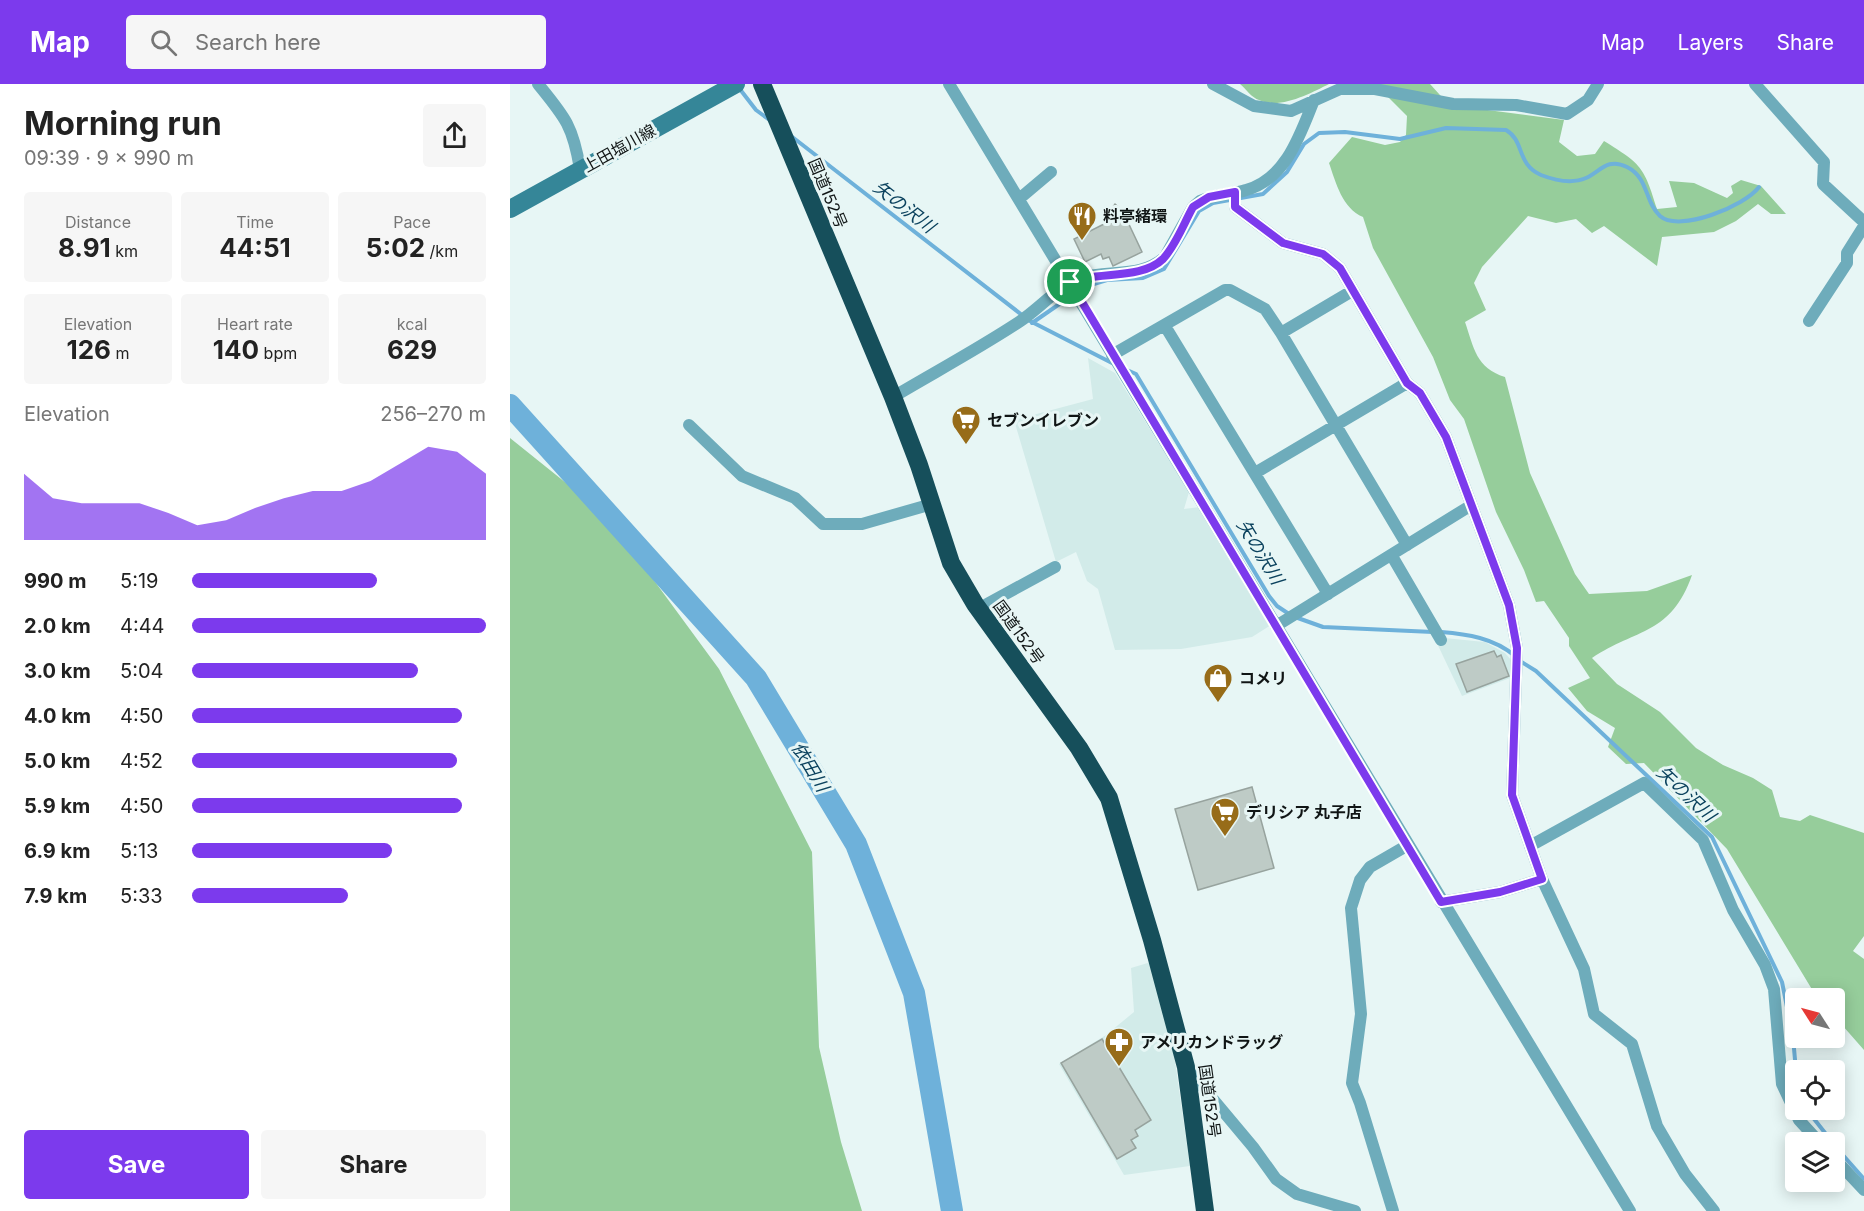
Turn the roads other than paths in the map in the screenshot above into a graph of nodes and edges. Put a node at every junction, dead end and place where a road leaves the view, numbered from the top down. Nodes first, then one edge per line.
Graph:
1 (538, 84) edge
2 (762, 84) edge
3 (949, 84) edge
4 (1212, 84) edge
5 (1598, 84) edge
6 (1755, 84) edge
7 (732, 86) edge
8 (1314, 100) junction
9 (580, 169) junction
10 (1050, 172) dead end
11 (1235, 197) junction
12 (1019, 199) junction
13 (510, 209) edge
14 (1864, 224) edge
15 (1073, 288) junction
16 (1352, 291) junction
17 (1809, 321) dead end
18 (1165, 326) junction
19 (1281, 333) junction
20 (1114, 357) junction
21 (1407, 383) junction
22 (893, 397) junction
23 (689, 425) dead end
24 (1334, 425) junction
25 (1255, 473) junction
26 (932, 504) junction
27 (1470, 506) junction
28 (1407, 545) junction
29 (1392, 556) junction
30 (1055, 567) dead end
31 (1328, 594) junction
32 (978, 609) junction
33 (1276, 626) junction
34 (1439, 635) dead end
35 (1408, 845) junction
36 (1530, 846) junction
37 (1542, 879) junction
38 (1441, 902) junction
39 (1186, 1066) junction
40 (1810, 1132) edge
41 (1845, 1170) edge
42 (1864, 1190) edge
43 (1712, 1210) edge
44 (1205, 1211) edge
45 (1355, 1211) edge
46 (1393, 1211) edge
47 (1630, 1211) edge

1 - 9 street
2 - 22 highway, 国道152号
3 - 12 street
4 - 8 street
5 - 8 street
6 - 14 street
7 - 9 main road, 上田塩川線
8 - 11 street
9 - 13 main road, 上田塩川線
10 - 12 street
11 - 15 street
11 - 16 street
12 - 15 street
14 - 17 street
15 - 20 street
15 - 22 street
16 - 19 street
16 - 21 street
18 - 19 street
18 - 20 street
18 - 25 street
19 - 24 street
20 - 33 street
21 - 24 street
21 - 27 street
22 - 26 highway, 国道152号
23 - 26 street
24 - 25 street
24 - 28 street
25 - 31 street
26 - 32 highway, 国道152号
27 - 28 street
27 - 36 street
28 - 29 street
29 - 31 street
29 - 34 street
30 - 32 street
31 - 33 street
32 - 39 highway, 国道152号
33 - 35 street
35 - 38 street
35 - 46 street
36 - 37 street
36 - 40 street
37 - 38 street
37 - 43 street
38 - 47 street
39 - 44 highway, 国道152号
39 - 45 street
41 - 42 street

